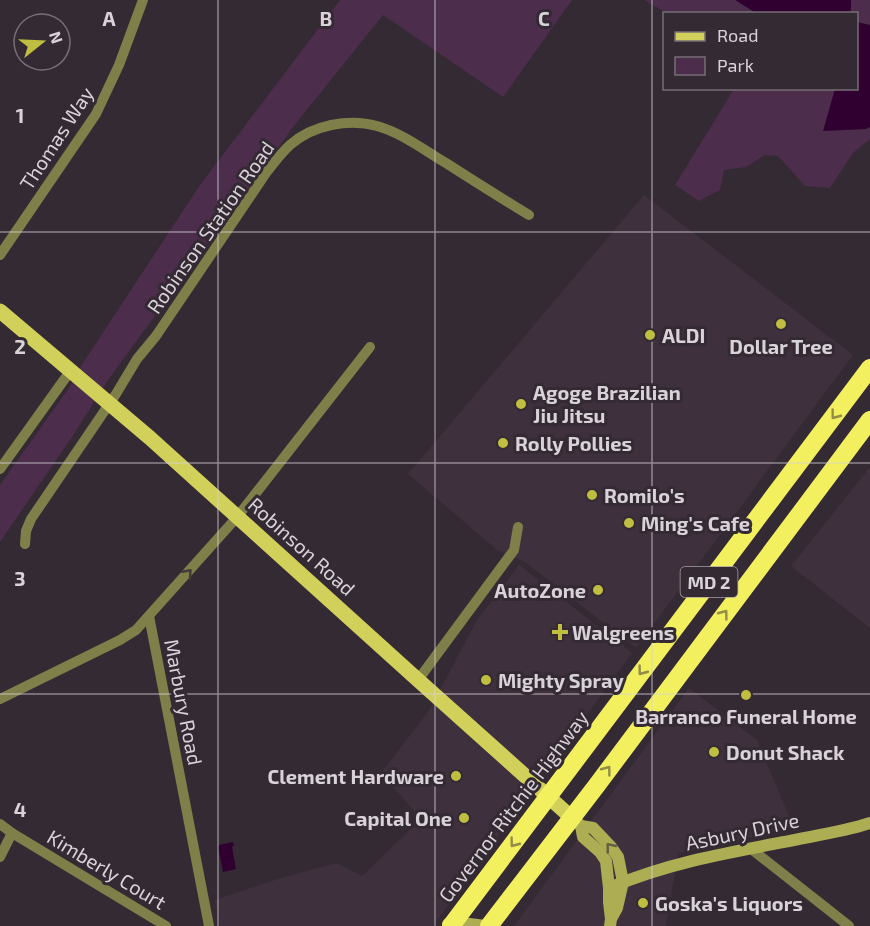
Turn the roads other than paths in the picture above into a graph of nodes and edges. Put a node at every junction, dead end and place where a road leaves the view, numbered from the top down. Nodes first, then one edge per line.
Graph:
1 (143, 0) edge
2 (529, 215) dead end
3 (0, 255) edge
4 (0, 311) edge
5 (370, 346) dead end
6 (870, 368) edge
7 (71, 370) junction
8 (110, 403) junction
9 (870, 420) edge
10 (0, 469) edge
11 (238, 516) junction
12 (518, 527) dead end
13 (25, 544) dead end
14 (149, 616) junction
15 (418, 680) junction
16 (0, 699) edge
17 (549, 796) junction
18 (576, 821) junction
19 (870, 823) edge
20 (0, 824) edge
21 (12, 833) junction
22 (750, 849) junction
23 (0, 857) edge
24 (623, 882) junction
25 (609, 888) junction
26 (611, 922) edge
27 (449, 925) edge
28 (166, 926) edge
29 (209, 926) edge
30 (487, 926) edge
31 (849, 926) edge

1 - 3 street, Thomas Way
2 - 8 street, Robinson Station Road
4 - 7 main road, Robinson Road
5 - 11 street, Marbury Road
6 -> 17 highway, Governor Ritchie Highway / MD 2
7 - 8 main road, Robinson Road
7 - 10 street
8 - 11 main road, Robinson Road
8 - 13 street, Robinson Station Road
18 -> 9 highway, MD 2
14 -> 11 street, Marbury Road
11 - 15 main road, Robinson Road
12 - 15 street
14 - 16 street
14 - 29 street, Marbury Road
15 - 17 main road, Robinson Road
17 - 18 main road, Robinson Road
17 -> 27 highway, Governor Ritchie Highway / MD 2
24 -> 18 street
18 - 25 street
18 - 30 highway, MD 2
19 - 22 street, Asbury Drive
20 - 21 street, Kimberly Court
21 - 23 street
21 - 28 street, Kimberly Court
22 - 24 street, Asbury Drive
22 - 31 street
24 - 25 street, Asbury Drive
24 - 26 street
25 - 26 street
27 - 30 street

